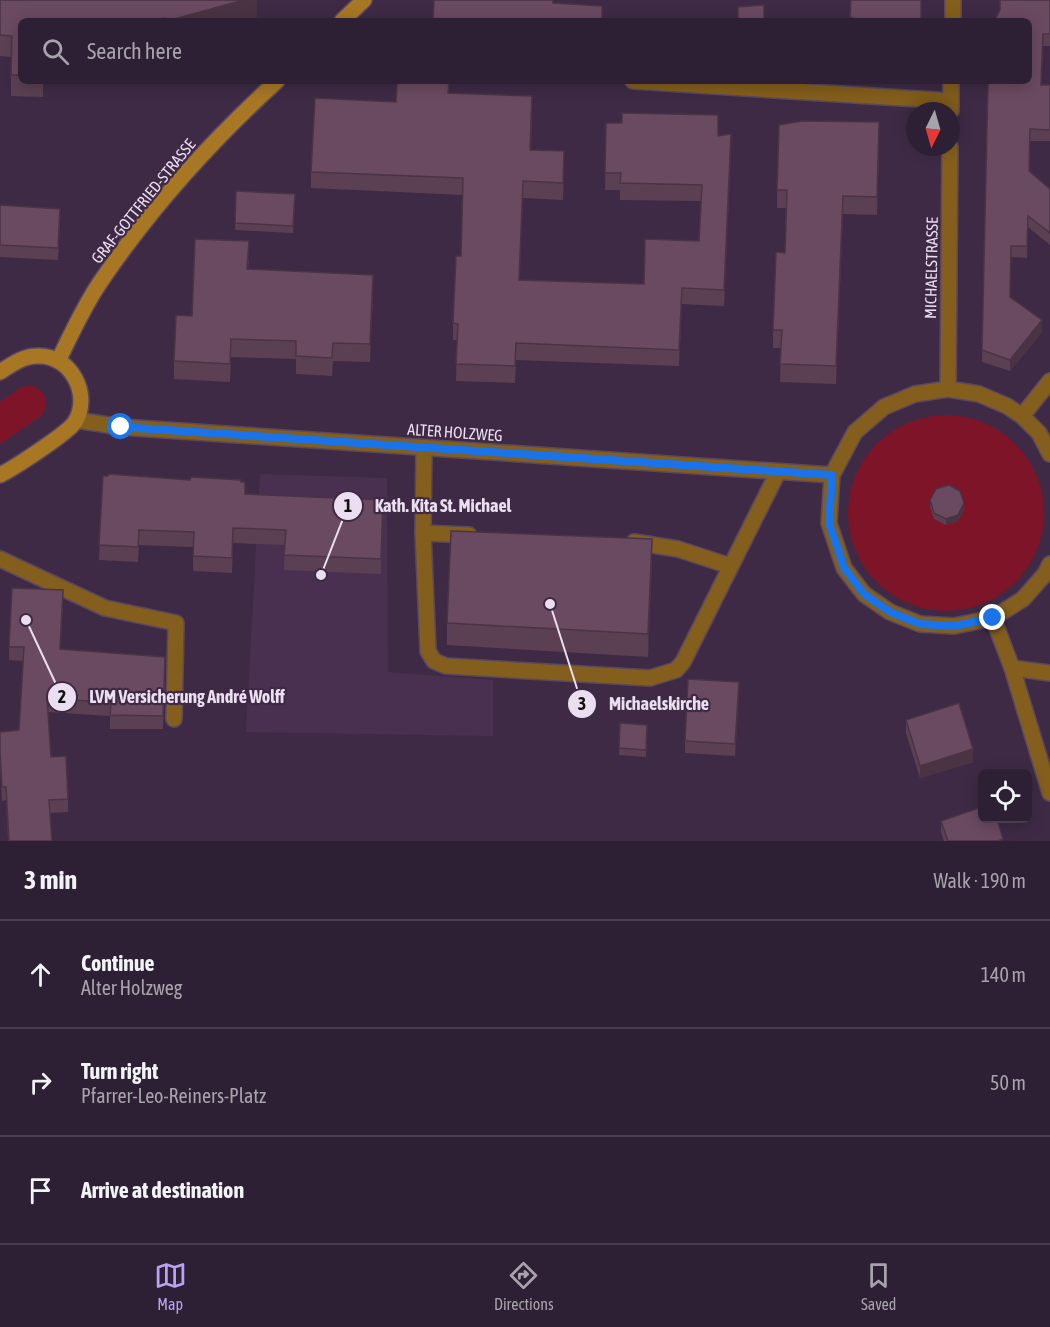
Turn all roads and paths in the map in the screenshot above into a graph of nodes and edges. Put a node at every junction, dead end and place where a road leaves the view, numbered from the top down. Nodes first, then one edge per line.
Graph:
1 (364, 0) edge
2 (953, 0) edge
3 (345, 18) edge
4 (952, 18) edge
5 (273, 84) edge
6 (671, 84) edge
7 (951, 84) edge
8 (906, 102) edge
9 (951, 102) edge
10 (950, 156) edge
11 (58, 361) junction
12 (0, 372) edge
13 (1050, 381) edge
14 (948, 389) junction
15 (1022, 416) junction
16 (76, 420) junction
17 (424, 448) junction
18 (1050, 454) edge
19 (778, 472) junction
20 (0, 475) edge
21 (832, 475) junction
22 (423, 533) junction
23 (482, 535) edge
24 (624, 540) edge
25 (0, 559) edge
26 (1050, 564) edge
27 (730, 566) junction
28 (993, 618) junction
29 (1012, 668) junction
30 (1050, 674) edge
31 (174, 719) dead end
32 (1050, 793) edge

1 - 3 street
2 - 4 street
5 - 11 street, GRAF-GOTTFRIED-STRASSE
6 - 8 street
7 - 9 street
10 - 14 street, MICHAELSTRASSE
11 - 12 street
11 - 16 street
13 - 15 street
14 - 15 street
14 - 21 street
15 - 18 street
16 - 17 street, ALTER HOLZWEG
16 - 20 street
17 - 19 street, ALTER HOLZWEG
17 - 22 street
19 - 21 street, ALTER HOLZWEG
19 - 27 street
21 - 28 street
22 - 23 street
22 - 27 street
24 - 27 street
25 - 31 street
26 - 28 street
28 - 29 street
29 - 30 street
29 - 32 street

